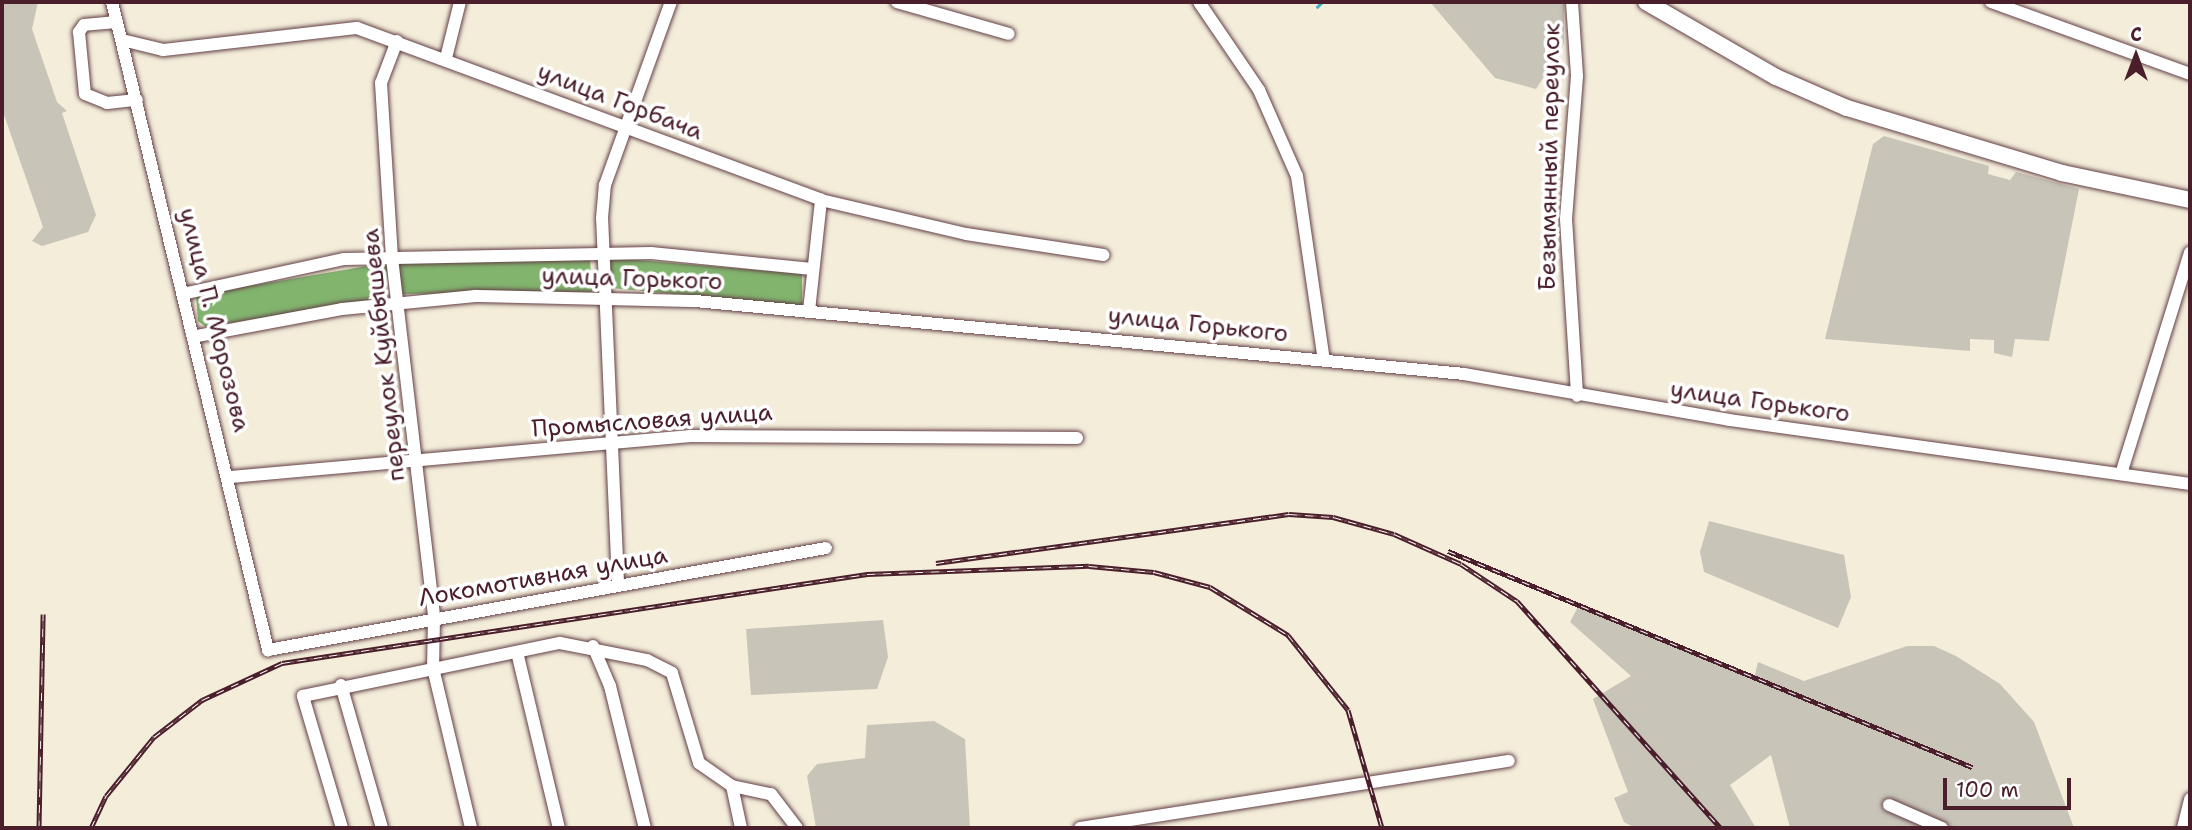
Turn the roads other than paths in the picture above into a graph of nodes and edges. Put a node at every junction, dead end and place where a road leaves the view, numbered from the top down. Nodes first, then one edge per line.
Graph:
1 (112, 2) edge
2 (460, 2) edge
3 (671, 2) edge
4 (897, 2) edge
5 (1199, 2) edge
6 (1572, 2) edge
7 (1646, 2) edge
8 (1991, 2) edge
9 (117, 22) junction
10 (1009, 34) dead end
11 (122, 40) junction
12 (397, 41) junction
13 (446, 58) junction
14 (2190, 74) edge
15 (137, 100) junction
16 (626, 128) junction
17 (2190, 200) edge
18 (821, 201) junction
19 (2190, 253) edge
20 (601, 254) junction
21 (1102, 255) dead end
22 (392, 258) junction
23 (812, 269) junction
24 (187, 293) junction
25 (604, 298) junction
26 (398, 303) junction
27 (809, 312) junction
28 (197, 336) junction
29 (1324, 360) junction
30 (1577, 396) junction
31 (1077, 438) dead end
32 (614, 444) junction
33 (415, 461) junction
34 (2120, 474) junction
35 (231, 477) junction
36 (2190, 484) edge
37 (826, 548) dead end
38 (618, 583) junction
39 (435, 618) junction
40 (593, 646) junction
41 (268, 650) joint
42 (517, 652) junction
43 (433, 668) junction
44 (341, 685) junction
45 (1509, 761) dead end
46 (732, 786) junction
47 (2190, 799) edge
48 (1889, 805) dead end
49 (342, 828) edge
50 (382, 828) edge
51 (471, 828) edge
52 (559, 828) edge
53 (645, 828) edge
54 (741, 828) edge
55 (797, 828) edge
56 (1080, 828) edge
57 (1942, 828) edge
58 (2183, 828) edge

1 - 9 street, улица П. Морозова
2 - 13 street
3 - 16 street
4 - 10 street
5 - 29 street
6 - 30 street, Безымянный переулок
7 - 17 main road
8 - 14 street
9 - 11 street, улица П. Морозова
9 - 15 street
11 - 12 street, улица Горбача
11 - 15 street, улица П. Морозова
12 - 13 street, улица Горбача
12 - 22 street, переулок Куйбышева
13 - 16 street, улица Горбача
15 - 24 street, улица П. Морозова
16 - 18 street, улица Горбача
16 - 20 street
18 - 21 street, улица Горбача
18 - 23 street
19 - 34 street
20 - 22 street
20 - 23 street
20 - 25 street
22 - 24 street
22 - 26 street, переулок Куйбышева
23 - 27 street
24 - 28 street, улица П. Морозова
25 - 26 street, улица Горького
25 - 27 street, улица Горького
25 - 32 street
26 - 28 street, улица Горького
26 - 33 street, переулок Куйбышева
27 - 29 street, улица Горького
28 - 35 street, улица П. Морозова
29 - 30 street, улица Горького
30 - 34 street, улица Горького
31 - 32 street, Промысловая улица
32 - 33 street, Промысловая улица
32 - 38 street
33 - 35 street, Промысловая улица
33 - 39 street, переулок Куйбышева
34 - 36 street, улица Горького
35 - 41 street, улица П. Морозова
37 - 38 street, Локомотивная улица
38 - 39 street, Локомотивная улица
39 - 41 street, Локомотивная улица
39 - 43 street, переулок Куйбышева
40 - 42 street
40 - 46 street
40 - 53 street
42 - 43 street
42 - 52 street
43 - 44 street
43 - 51 street, переулок Куйбышева
44 - 49 street
44 - 50 street
45 - 56 street
46 - 54 street
46 - 55 street
47 - 58 street
48 - 57 street

